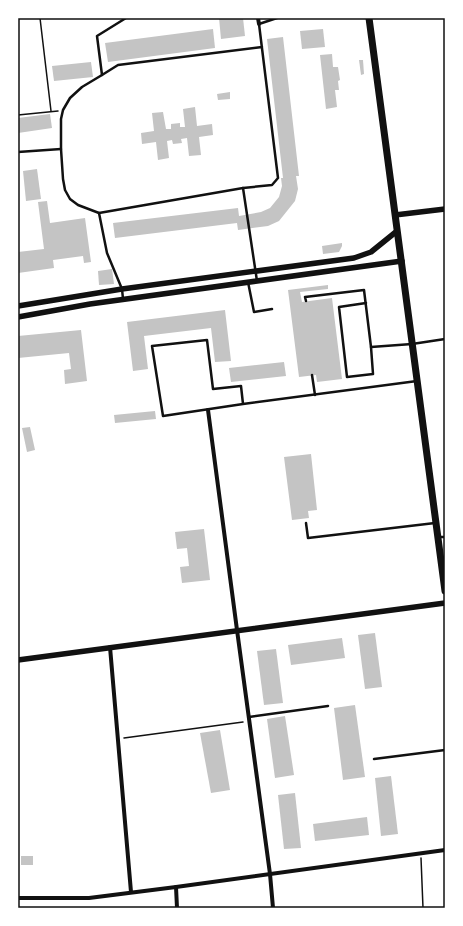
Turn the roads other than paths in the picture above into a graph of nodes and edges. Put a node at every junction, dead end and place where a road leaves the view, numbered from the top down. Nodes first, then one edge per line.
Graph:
1 (126, 18) edge
2 (258, 18) edge
3 (277, 18) edge
4 (369, 18) edge
5 (260, 24) junction
6 (262, 47) junction
7 (102, 75) junction
8 (61, 149) junction
9 (18, 152) edge
10 (243, 188) junction
11 (445, 209) edge
12 (99, 213) junction
13 (395, 215) junction
14 (397, 231) junction
15 (402, 261) junction
16 (256, 271) junction
17 (257, 281) junction
18 (248, 282) junction
19 (122, 288) junction
20 (124, 299) junction
21 (306, 301) dead end
22 (366, 303) junction
23 (18, 306) edge
24 (272, 309) dead end
25 (18, 317) edge
26 (445, 339) edge
27 (412, 344) junction
28 (371, 347) junction
29 (312, 375) dead end
30 (417, 381) junction
31 (315, 395) junction
32 (243, 404) junction
33 (208, 410) junction
34 (306, 523) dead end
35 (436, 523) junction
36 (442, 537) edge
37 (445, 591) edge
38 (445, 603) edge
39 (237, 630) junction
40 (110, 647) junction
41 (18, 660) edge
42 (328, 706) dead end
43 (249, 719) junction
44 (445, 750) edge
45 (374, 759) dead end
46 (445, 850) edge
47 (270, 874) junction
48 (176, 887) junction
49 (130, 892) junction
50 (18, 898) edge
51 (177, 908) edge
52 (273, 908) edge

1 - 7 lane
2 - 5 street
3 - 5 lane
4 - 13 main road
5 - 6 lane
6 - 7 lane
6 - 10 lane
7 - 8 lane
8 - 9 lane
8 - 12 lane
10 - 12 lane
10 - 16 lane
11 - 13 street
12 - 19 lane
13 - 14 main road
14 - 15 main road
14 - 16 street
15 - 17 street
15 - 27 main road
16 - 17 lane
16 - 19 street
17 - 18 street
18 - 20 street
18 - 24 lane
19 - 20 lane
19 - 23 street
20 - 25 street
21 - 22 lane
22 - 28 lane
22 - 28 lane
26 - 27 lane
27 - 28 lane
27 - 30 main road
29 - 31 lane
30 - 31 lane
30 - 35 main road
31 - 32 lane
32 - 33 lane
32 - 33 lane
33 - 39 street
34 - 35 lane
35 - 36 main road
36 - 37 main road
38 - 39 street
39 - 40 street
39 - 43 street
40 - 41 street
40 - 49 street
42 - 43 lane
43 - 47 street
44 - 45 lane
46 - 47 street
47 - 48 street
47 - 52 street
48 - 49 street
48 - 51 street
49 - 50 street

